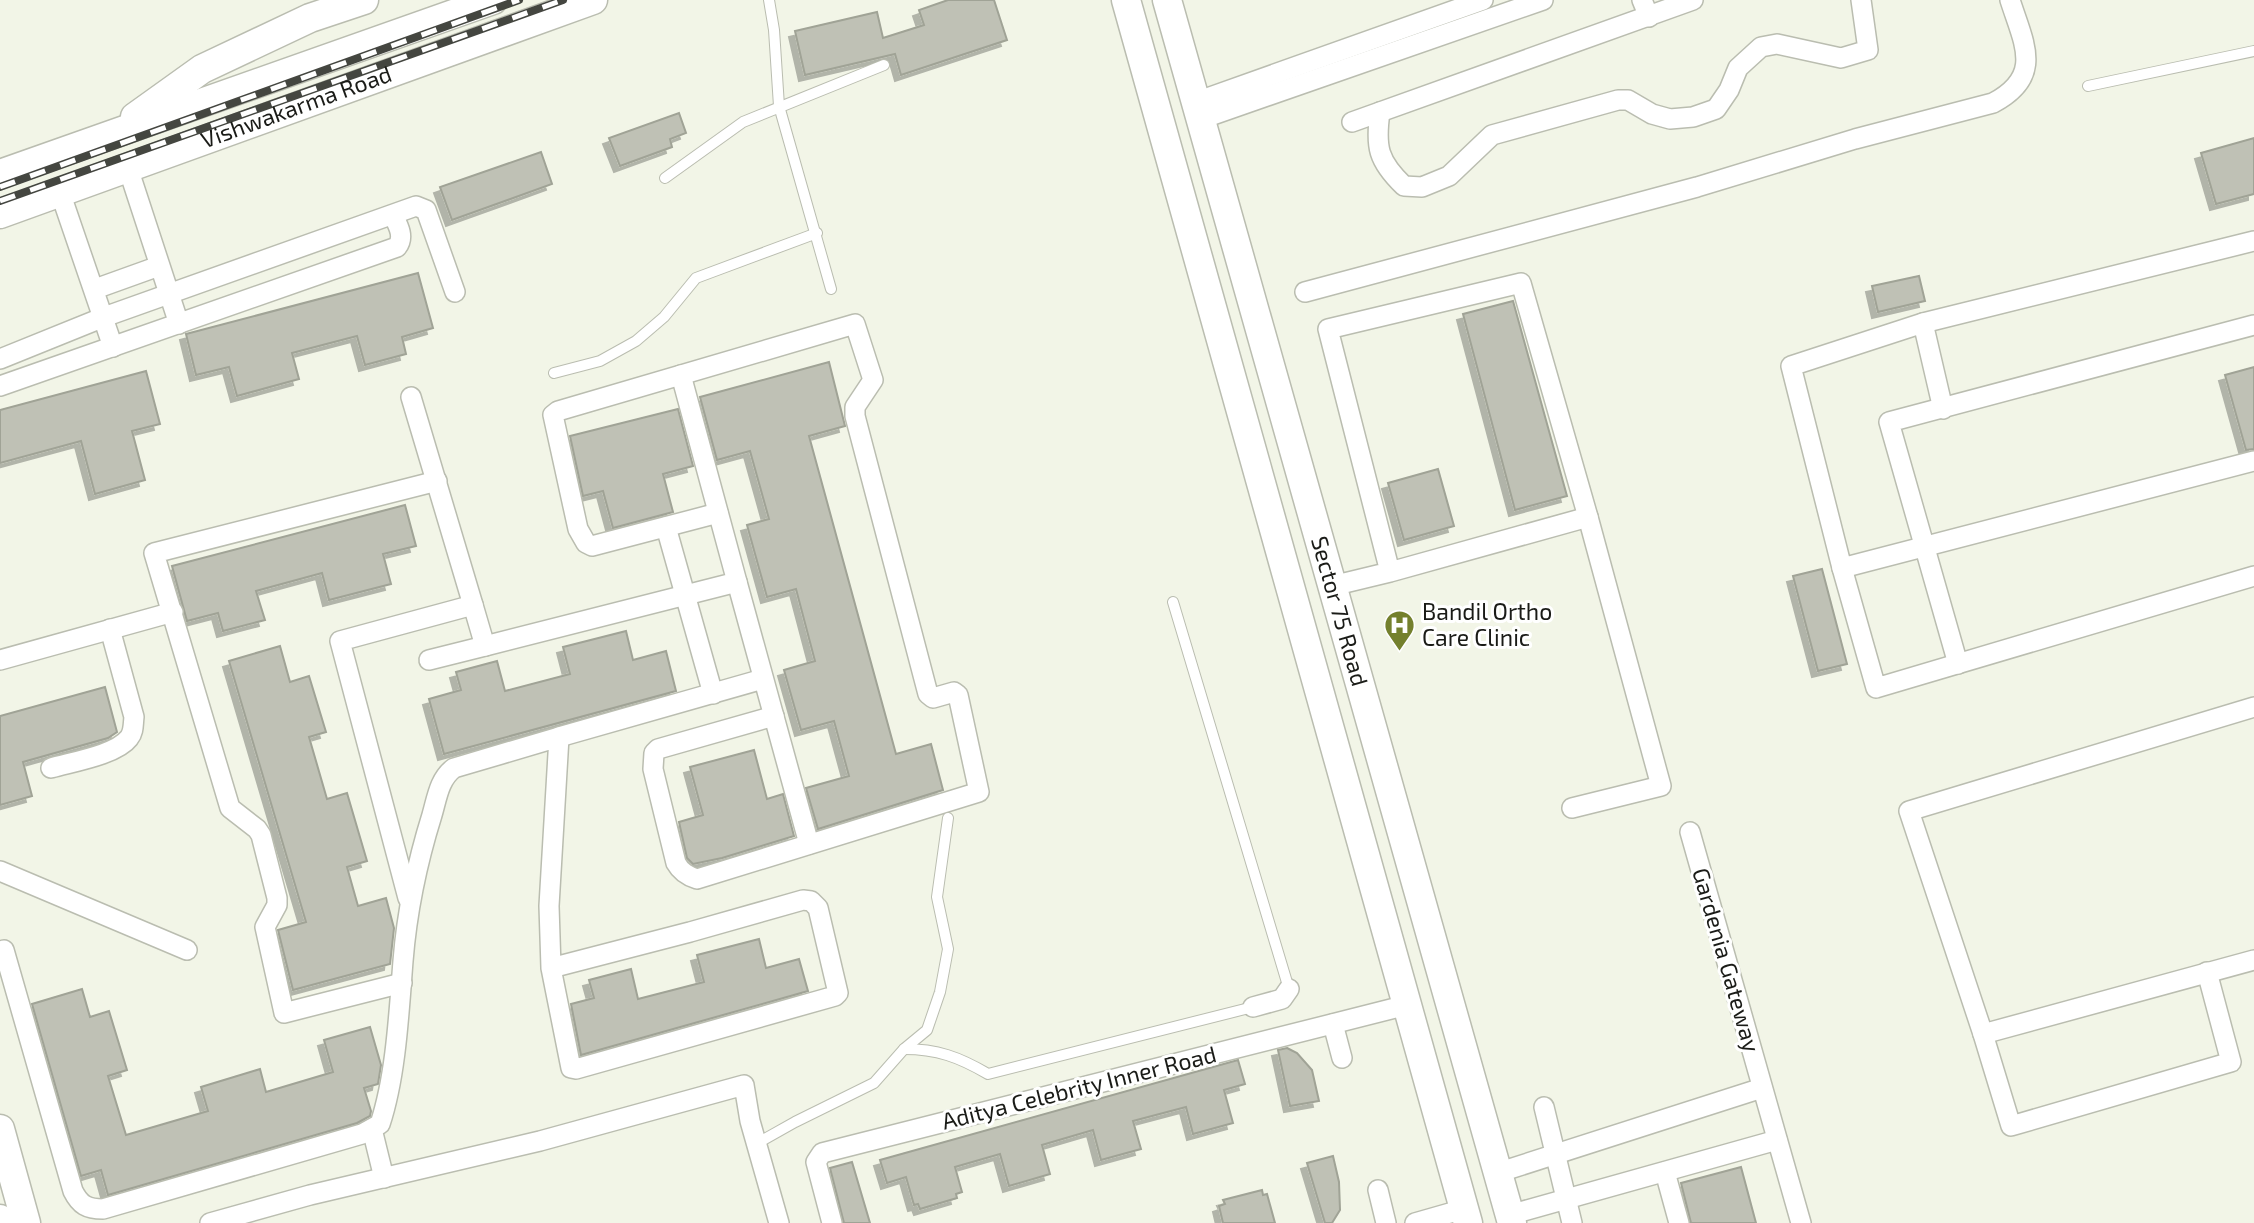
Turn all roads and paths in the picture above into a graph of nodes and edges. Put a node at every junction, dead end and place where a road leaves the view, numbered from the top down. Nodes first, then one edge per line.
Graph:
1 (364, 0) edge
2 (493, 0) edge
3 (593, 0) edge
4 (769, 0) edge
5 (1126, 0) edge
6 (1167, 0) edge
7 (1483, 0) edge
8 (1544, 0) edge
9 (1693, 0) edge
10 (1861, 0) edge
11 (2010, 0) edge
12 (1646, 9) edge
13 (380, 41) junction
14 (352, 51) junction
15 (2254, 51) edge
16 (884, 65) dead end
17 (390, 73) junction
18 (360, 84) junction
19 (2088, 86) dead end
20 (779, 106) junction
21 (1198, 111) junction
22 (1380, 112) junction
23 (1352, 122) dead end
24 (107, 137) junction
25 (128, 168) junction
26 (0, 174) edge
27 (665, 178) dead end
28 (60, 192) junction
29 (0, 214) edge
30 (393, 215) junction
31 (817, 233) junction
32 (2254, 241) edge
33 (159, 266) junction
34 (95, 289) junction
35 (831, 289) dead end
36 (455, 292) dead end
37 (1306, 292) dead end
38 (169, 294) junction
39 (104, 317) junction
40 (1923, 323) junction
41 (179, 324) junction
42 (2254, 325) edge
43 (113, 347) junction
44 (0, 359) edge
45 (554, 373) dead end
46 (681, 375) junction
47 (0, 386) edge
48 (411, 397) dead end
49 (1943, 409) junction
50 (2252, 466) edge
51 (437, 481) junction
52 (718, 513) junction
53 (1588, 517) junction
54 (666, 527) junction
55 (1924, 547) junction
56 (1842, 568) junction
57 (1390, 572) junction
58 (2254, 576) edge
59 (737, 582) junction
60 (1332, 586) junction
61 (685, 595) junction
62 (1174, 602) dead end
63 (473, 605) junction
64 (173, 612) junction
65 (110, 629) junction
66 (485, 646) junction
67 (0, 660) edge
68 (429, 660) dead end
69 (1958, 664) junction
70 (764, 679) junction
71 (713, 694) junction
72 (2254, 707) edge
73 (774, 716) junction
74 (559, 737) junction
75 (51, 768) dead end
76 (1572, 808) dead end
77 (948, 818) dead end
78 (1690, 832) dead end
79 (809, 844) junction
80 (0, 871) edge
81 (410, 902) junction
82 (4, 950) dead end
83 (187, 950) dead end
84 (2254, 960) edge
85 (551, 968) junction
86 (2207, 971) junction
87 (402, 983) junction
88 (1289, 989) joint
89 (1407, 1005) junction
90 (1253, 1007) joint
91 (1333, 1024) junction
92 (1983, 1034) junction
93 (904, 1049) junction
94 (1342, 1058) dead end
95 (1762, 1088) junction
96 (1544, 1107) dead end
97 (0, 1129) edge
98 (372, 1129) junction
99 (1777, 1140) junction
100 (756, 1144) junction
101 (1556, 1154) junction
102 (1665, 1172) junction
103 (1497, 1173) junction
104 (384, 1178) junction
105 (1378, 1190) dead end
106 (1565, 1199) junction
107 (1466, 1216) edge
108 (1511, 1219) edge
109 (26, 1223) edge
110 (210, 1223) edge
111 (779, 1223) edge
112 (832, 1223) edge
113 (1386, 1223) edge
114 (1415, 1223) edge
115 (1572, 1223) edge
116 (1679, 1223) edge
117 (1801, 1223) edge

1 - 24 street
2 - 13 street, Vishwakarma Road
3 - 17 street, Vishwakarma Road
4 - 20 lane
5 - 89 street, Sector 75 Road
6 - 21 street, Sector 75 Road
7 - 21 street
8 - 21 street
9 - 12 street
10 - 22 street
11 - 37 street
12 - 22 street
13 - 14 street, Vishwakarma Road
13 - 17 street
14 - 18 street
14 - 24 street, Vishwakarma Road
15 - 19 lane
16 - 20 lane
17 - 18 street, Vishwakarma Road
18 - 25 street, Vishwakarma Road
20 - 27 lane
20 - 31 lane
21 - 60 street, Sector 75 Road
22 - 23 street
24 - 26 street, Vishwakarma Road
25 - 28 street, Vishwakarma Road
25 - 33 street
28 - 29 street, Vishwakarma Road
28 - 34 street
30 - 36 street
30 - 38 street
30 - 41 street
31 - 35 lane
31 - 45 lane
32 - 40 street
33 - 34 street
33 - 38 street
34 - 39 street
38 - 39 street
38 - 41 street
39 - 43 street
39 - 44 street
40 - 49 street
40 - 56 street
41 - 43 street
42 - 49 street
43 - 47 street
46 - 52 street
46 - 54 street
46 - 79 street
48 - 51 street
49 - 55 street
50 - 55 street
51 - 63 street
51 - 64 street
52 - 54 street
52 - 59 street
53 - 57 street
53 - 57 street
53 - 76 street
54 - 61 street
55 - 56 street
55 - 69 street
56 - 69 street
57 - 60 street
58 - 69 street
59 - 61 street
59 - 70 street
60 - 103 street, Sector 75 Road
61 - 66 street
61 - 71 street
62 - 88 lane
63 - 66 street
63 - 81 street
64 - 65 street
64 - 87 street
65 - 67 street
65 - 75 street
66 - 68 street
70 - 71 street
70 - 73 street
71 - 74 street
72 - 92 street
73 - 79 street
73 - 79 street
74 - 81 street
74 - 85 street
77 - 93 lane
78 - 95 street, Gardenia Gateway
80 - 83 street
81 - 87 street
82 - 98 street
84 - 86 street
85 - 85 street
86 - 92 street
86 - 92 street
87 - 98 street
88 - 90 street
89 - 91 street, Aditya Celebrity Inner Road
89 - 107 street, Sector 75 Road
90 - 93 lane
91 - 94 street
91 - 112 street, Aditya Celebrity Inner Road
93 - 100 lane
95 - 99 street, Gardenia Gateway
95 - 101 street
96 - 101 street
97 - 109 street
98 - 104 street
99 - 102 street
99 - 117 street, Gardenia Gateway
100 - 104 street
100 - 111 street
101 - 103 street
101 - 106 street
102 - 106 street
102 - 116 street
103 - 108 street, Sector 75 Road
104 - 110 street
105 - 113 street
106 - 108 street
106 - 115 street
107 - 114 street

